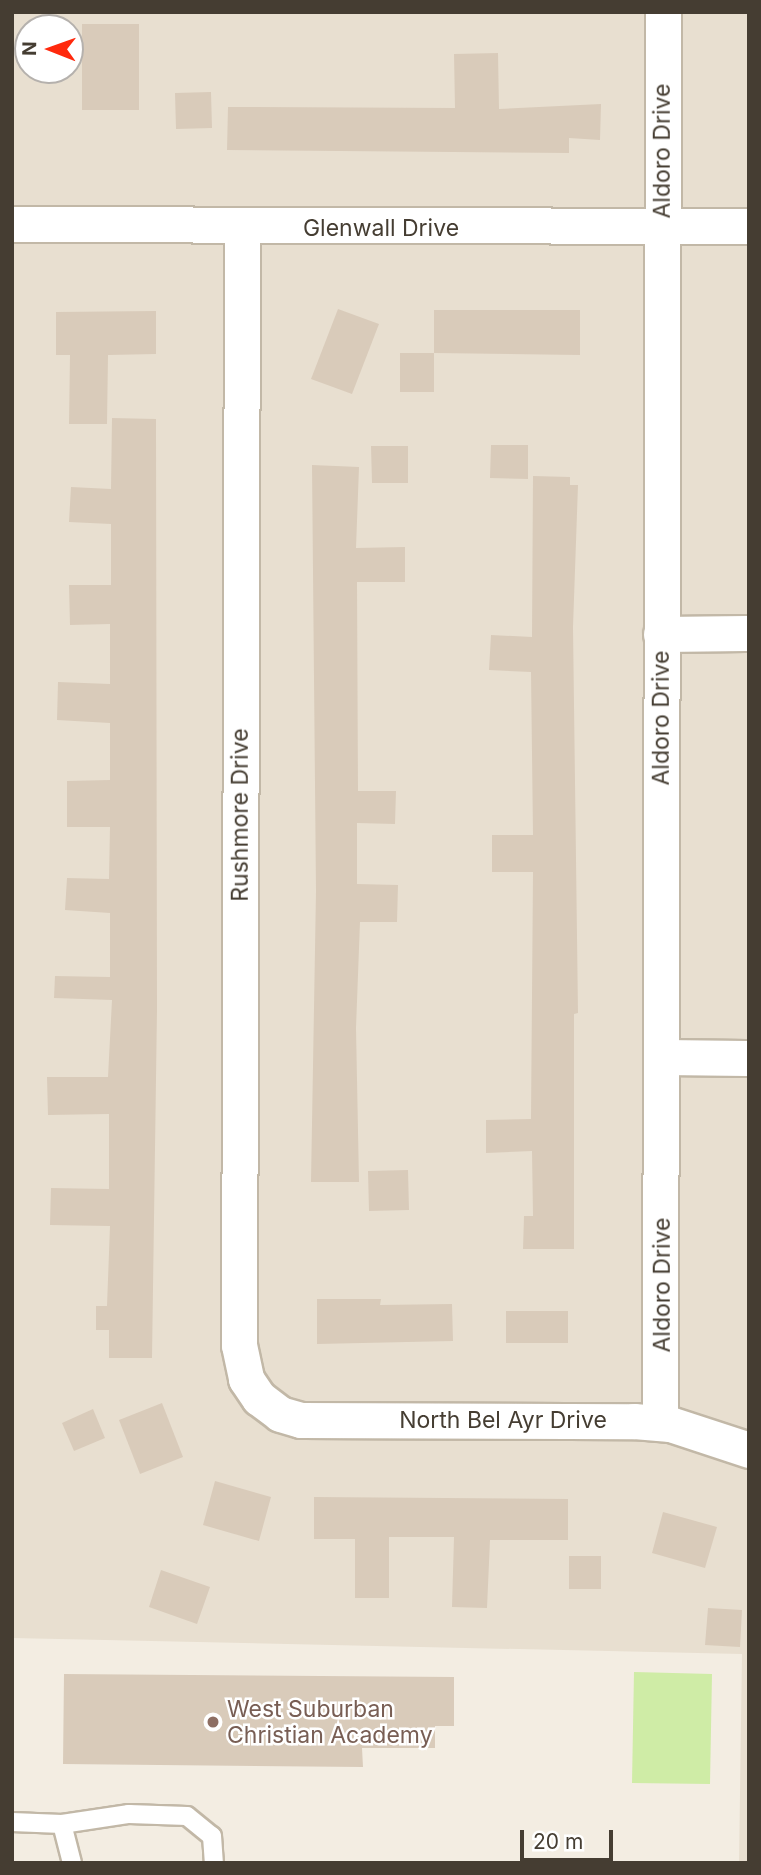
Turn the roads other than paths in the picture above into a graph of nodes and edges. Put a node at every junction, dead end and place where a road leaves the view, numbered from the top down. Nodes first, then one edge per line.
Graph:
1 (663, 12) edge
2 (12, 224) edge
3 (749, 226) edge
4 (242, 227) junction
5 (662, 229) junction
6 (749, 633) edge
7 (662, 634) junction
8 (662, 1057) junction
9 (749, 1058) edge
10 (259, 1398) joint
11 (660, 1423) junction
12 (749, 1450) edge
13 (12, 1822) edge
14 (62, 1824) junction
15 (72, 1863) edge
16 (214, 1863) edge

1 - 5 street, Aldoro Drive
2 - 4 street, Glenwall Drive
3 - 5 street, Glenwall Drive
4 - 5 street, Glenwall Drive
4 - 10 street, Rushmore Drive
5 - 7 street, Aldoro Drive
6 - 7 street
7 - 8 street, Aldoro Drive
8 - 9 street
8 - 11 street, Aldoro Drive
10 - 11 street, North Bel Ayr Drive
11 - 12 street, North Bel Ayr Drive
13 - 14 lane
14 - 15 lane
14 - 16 lane

